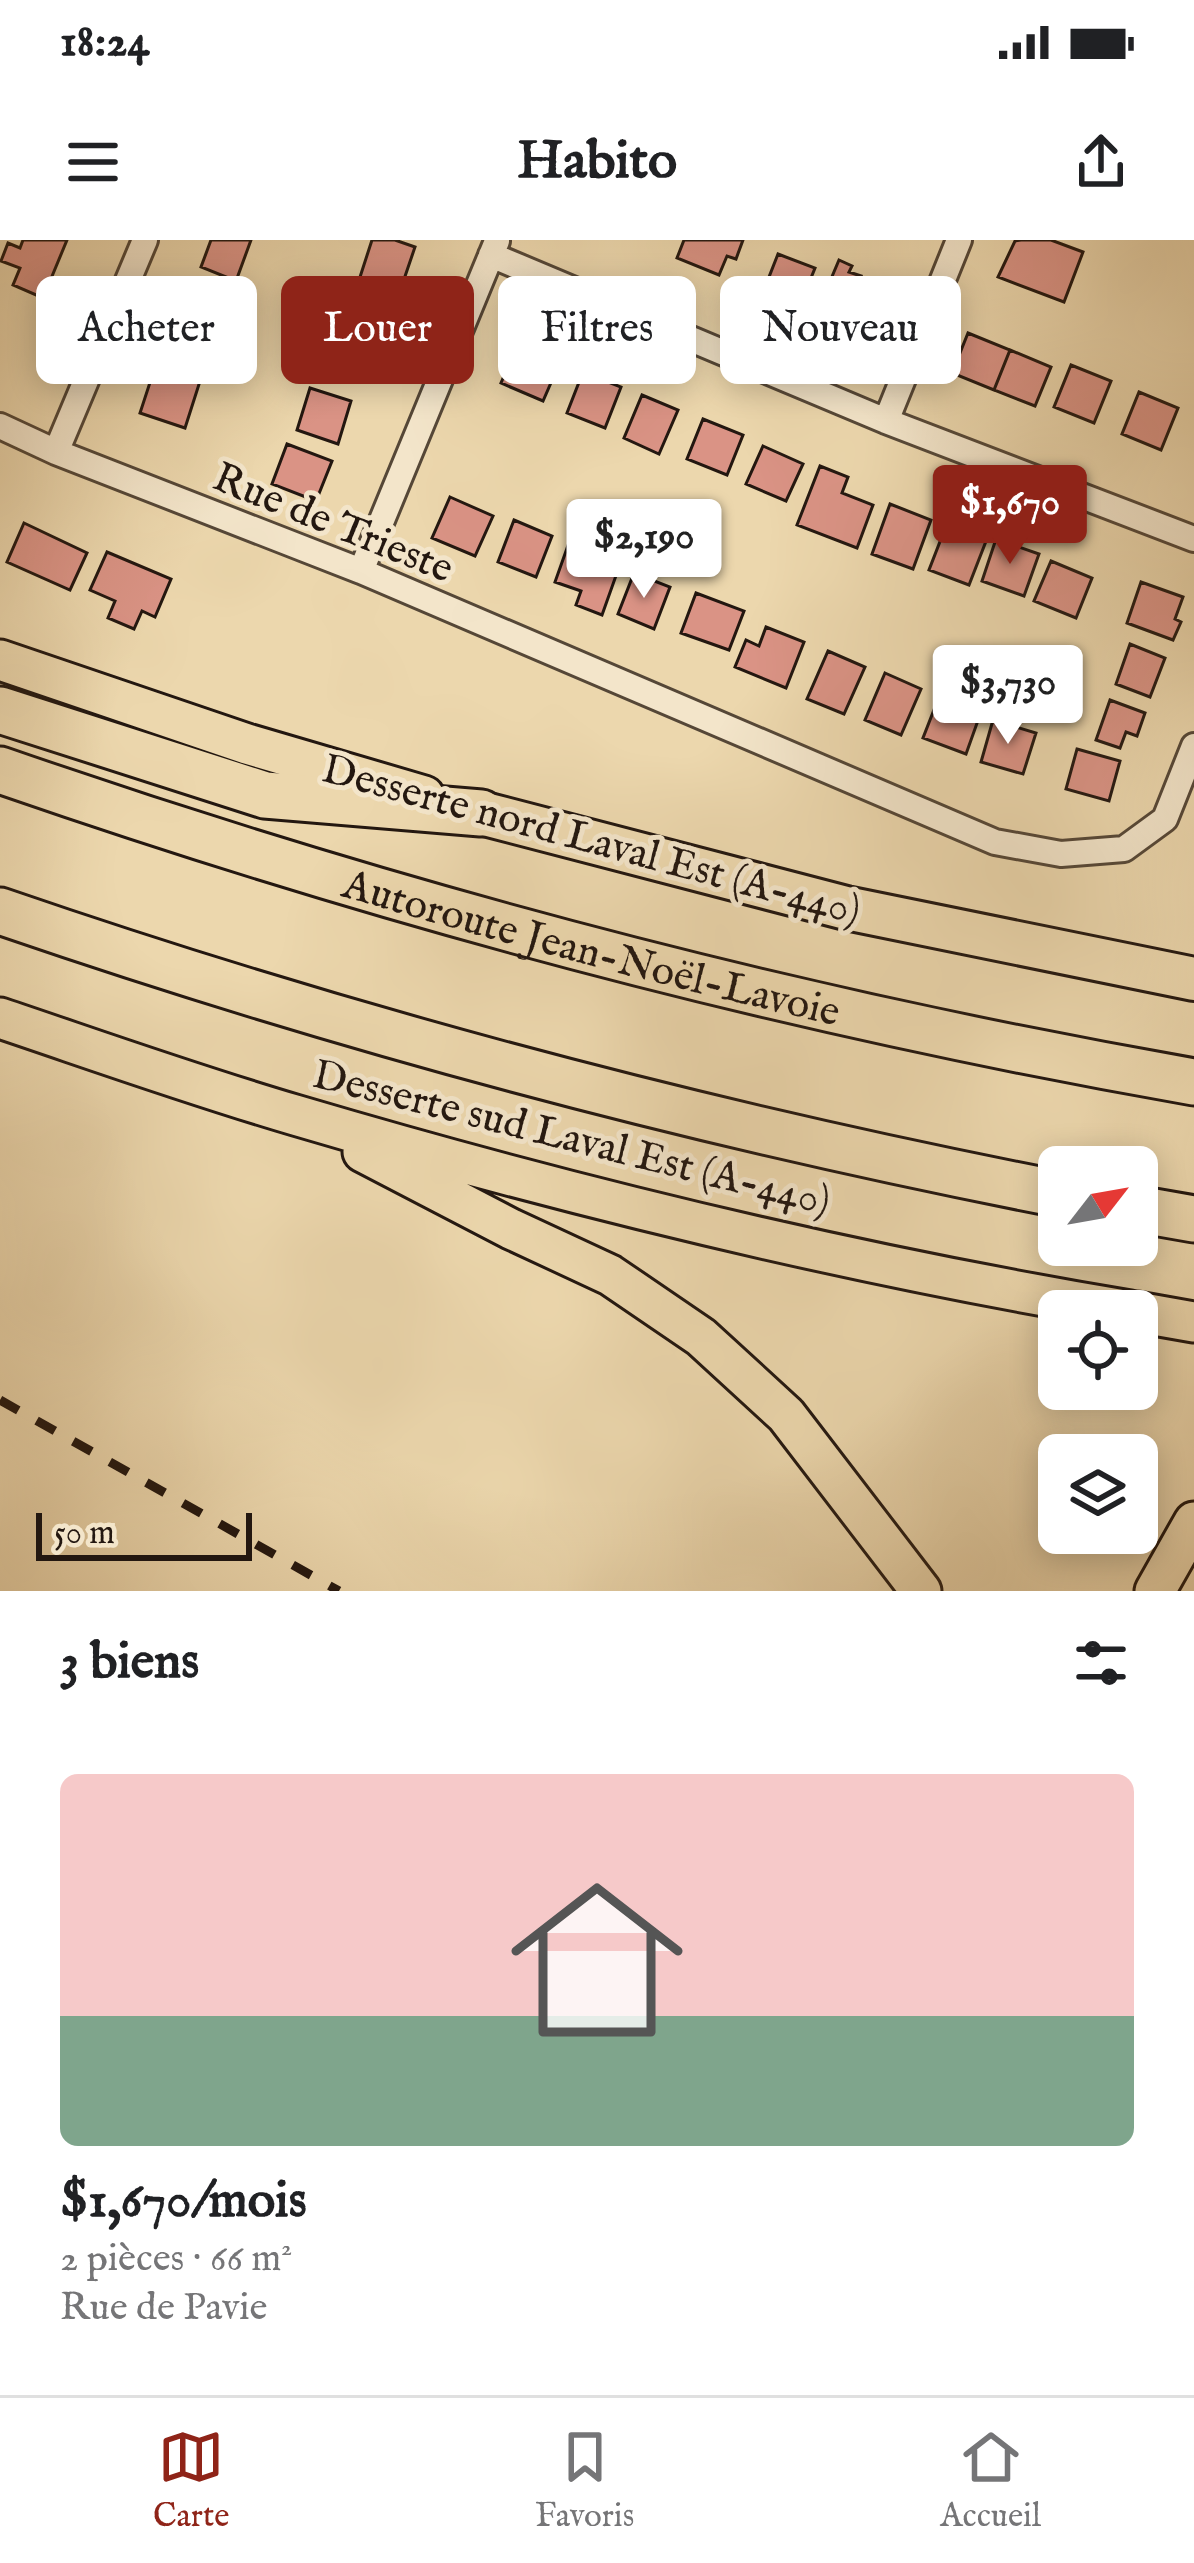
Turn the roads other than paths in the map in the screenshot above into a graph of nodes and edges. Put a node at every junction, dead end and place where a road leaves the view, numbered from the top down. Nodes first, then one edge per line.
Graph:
1 (145, 240) edge
2 (959, 240) edge
3 (494, 248) edge
4 (886, 422) junction
5 (0, 426) edge
6 (56, 452) junction
7 (1194, 539) edge
8 (361, 572) junction
9 (0, 660) edge
10 (0, 710) edge
11 (1194, 746) edge
12 (0, 770) edge
13 (481, 813) junction
14 (0, 911) edge
15 (1194, 979) edge
16 (0, 1018) edge
17 (1194, 1082) edge
18 (289, 1114) junction
19 (1038, 1191) edge
20 (1158, 1213) edge
21 (1194, 1219) edge
22 (1038, 1294) edge
23 (1158, 1316) edge
24 (1194, 1322) edge
25 (1194, 1522) edge
26 (921, 1591) edge
27 (1155, 1591) edge

1 - 6 street
2 - 4 street
3 - 4 street
3 - 8 street
4 - 7 street
5 - 6 street, Rue de Trieste
6 - 8 street, Rue de Trieste
8 - 11 street, Rue de Trieste
9 - 13 main road, Desserte nord Laval Est (A-440)
10 - 13 highway
12 - 17 highway, Autoroute Jean-Noël-Lavoie
13 - 15 highway, Desserte nord Laval Est (A-440)
14 - 19 highway
16 - 18 main road, Desserte sud Laval Est (A-440)
18 - 22 main road, Desserte sud Laval Est (A-440)
18 - 26 main road
20 - 21 highway
23 - 24 main road, Desserte sud Laval Est (A-440)
25 - 27 main road

